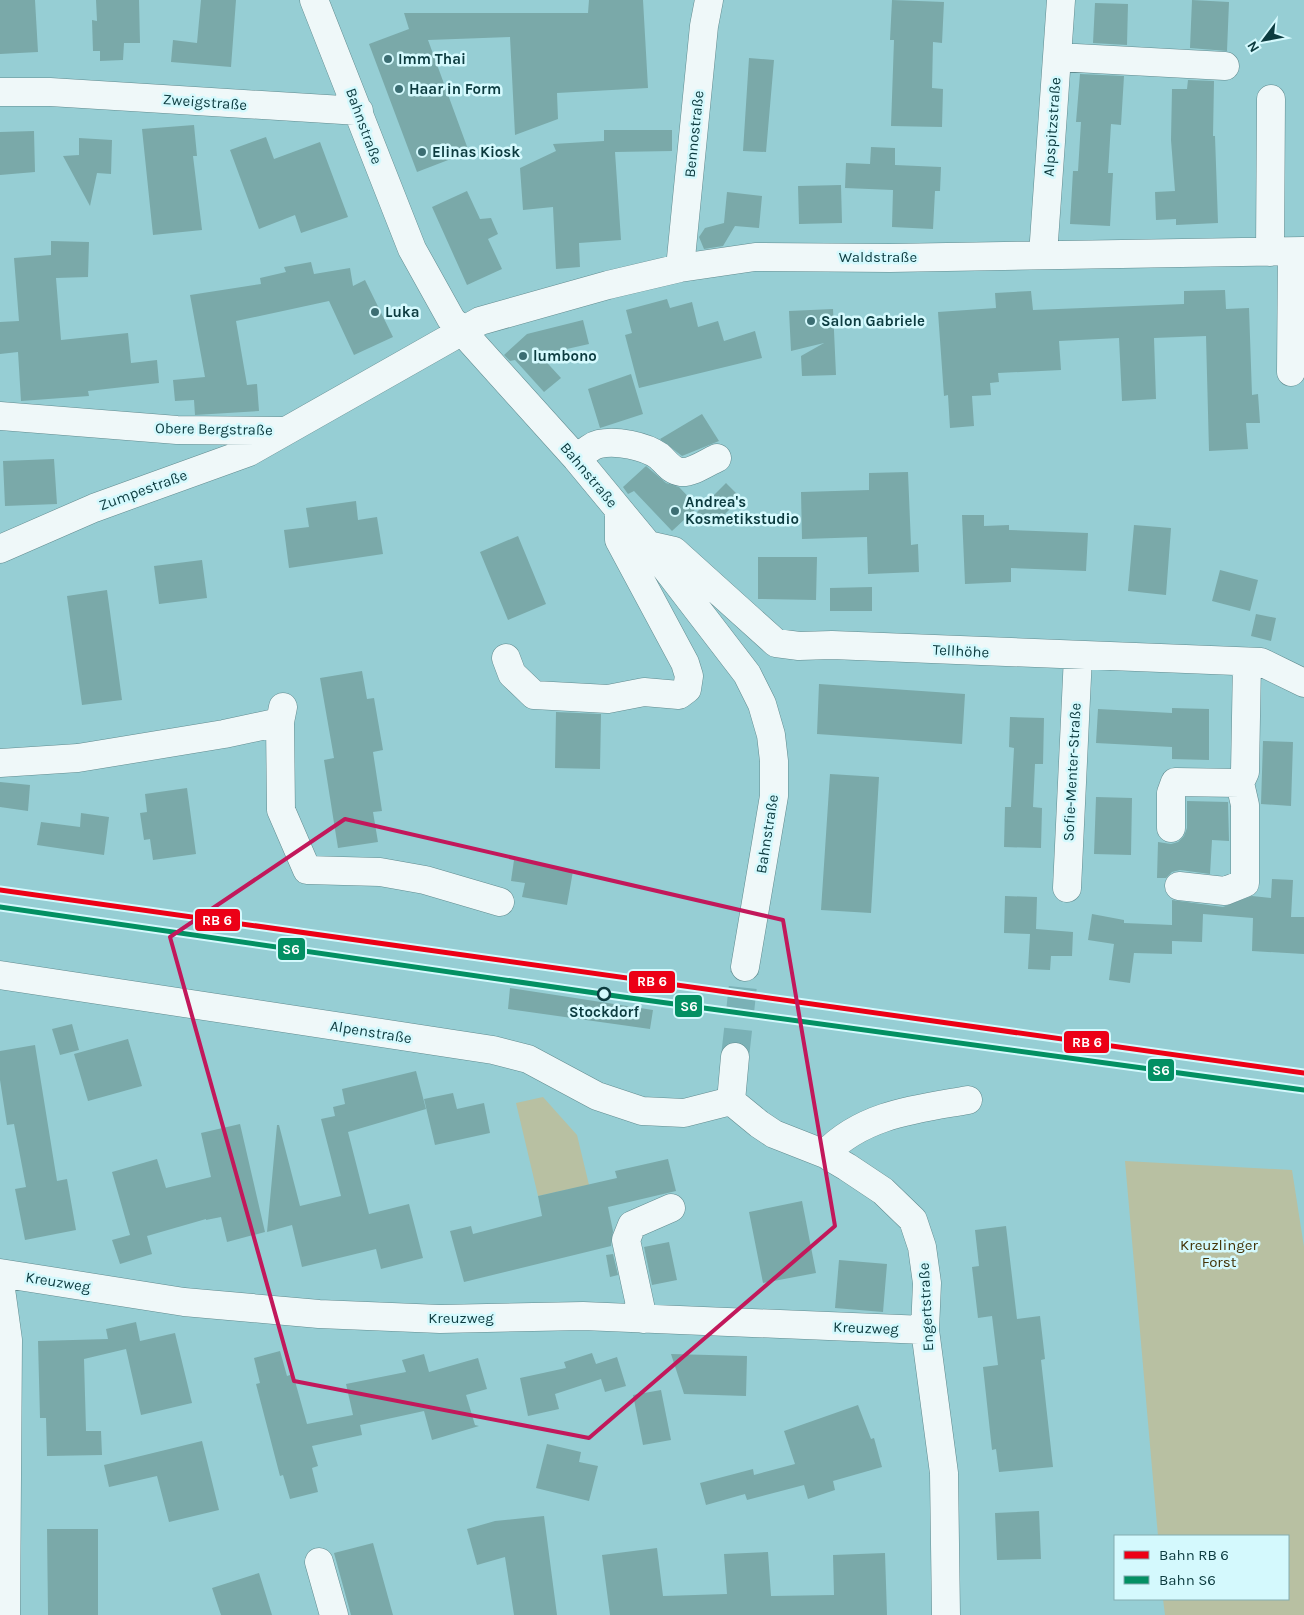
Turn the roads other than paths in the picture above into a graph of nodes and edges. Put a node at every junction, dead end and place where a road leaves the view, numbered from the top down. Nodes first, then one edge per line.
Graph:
1 (314, 0) edge
2 (709, 0) edge
3 (1061, 0) edge
4 (1057, 57) junction
5 (1225, 66) dead end
6 (0, 92) edge
7 (1271, 99) dead end
8 (359, 111) junction
9 (1288, 251) edge
10 (1043, 255) junction
11 (680, 268) junction
12 (462, 331) junction
13 (1291, 372) dead end
14 (0, 416) edge
15 (284, 431) junction
16 (716, 458) dead end
17 (577, 459) junction
18 (620, 511) junction
19 (648, 545) junction
20 (0, 549) edge
21 (1078, 656) junction
22 (506, 658) dead end
23 (1247, 662) junction
24 (1304, 683) edge
25 (0, 763) edge
26 (1240, 783) junction
27 (1171, 828) dead end
28 (1179, 886) dead end
29 (1067, 888) dead end
30 (500, 902) dead end
31 (745, 967) tunnel mouth
32 (0, 976) edge
33 (735, 1057) tunnel mouth
34 (968, 1100) dead end
35 (731, 1101) junction
36 (825, 1154) junction
37 (670, 1208) dead end
38 (0, 1273) edge
39 (0, 1282) edge
40 (642, 1319) junction
41 (925, 1330) junction
42 (3, 1494) edge
43 (319, 1562) dead end
44 (6, 1615) edge
45 (334, 1615) edge
46 (946, 1615) edge

1 - 8 street, Bahnstraße
2 - 11 street, Bennostraße
3 - 4 street, Alpspitzstraße
4 - 5 street
4 - 10 street, Alpspitzstraße
6 - 8 street, Zweigstraße
7 - 9 street
8 - 12 street, Bahnstraße
9 - 10 street, Waldstraße
9 - 13 street
10 - 11 street, Waldstraße
11 - 12 street, Waldstraße
12 - 15 street, Obere Bergstraße
12 - 17 street, Bahnstraße
14 - 15 street, Obere Bergstraße
15 - 20 street, Zumpestraße
16 - 17 street
17 - 18 street, Bahnstraße
18 - 19 street, Bahnstraße
18 - 22 street
19 - 21 street, Tellhöhe
19 - 31 street, Bahnstraße
21 - 23 street, Tellhöhe
21 - 29 street, Sofie-Menter-Straße
23 - 24 street, Tellhöhe
23 - 26 street
25 - 30 street
26 - 27 street
26 - 28 street
32 - 35 street, Alpenstraße
33 - 35 street
34 - 36 street
35 - 36 street, Engertstraße
36 - 41 street, Engertstraße
37 - 40 street
38 - 40 street, Kreuzweg
39 - 42 street
40 - 41 street, Kreuzweg
41 - 46 street, Engertstraße
42 - 44 street
43 - 45 street

